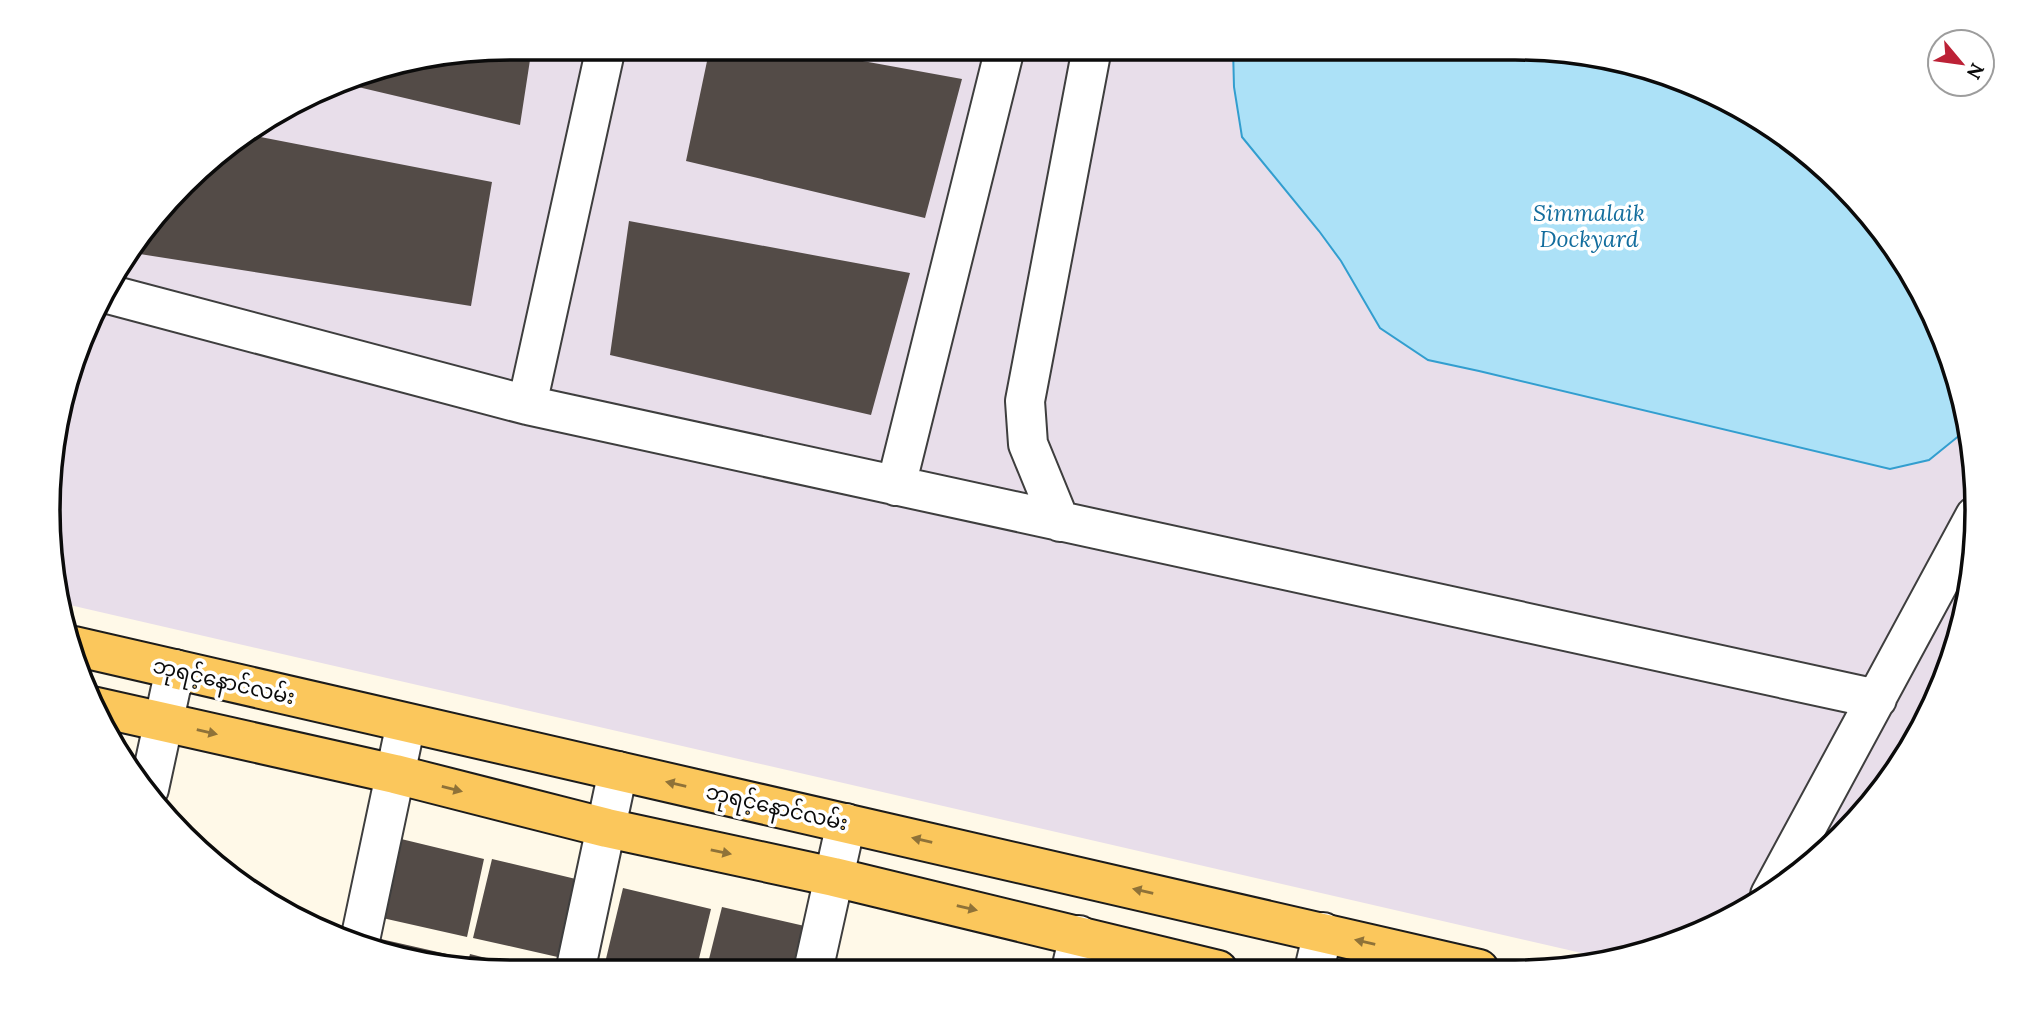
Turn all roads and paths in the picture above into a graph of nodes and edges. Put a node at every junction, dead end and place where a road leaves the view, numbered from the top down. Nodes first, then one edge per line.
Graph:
1 (603, 60) edge
2 (1002, 60) edge
3 (1090, 60) edge
4 (114, 296) edge
5 (527, 405) junction
6 (896, 486) junction
7 (1060, 522) junction
8 (1964, 536) edge
9 (81, 648) edge
10 (175, 669) junction
11 (1877, 699) junction
12 (106, 709) edge
13 (163, 722) junction
14 (406, 723) junction
15 (618, 771) junction
16 (395, 774) junction
17 (151, 781) edge
18 (846, 823) junction
19 (607, 828) junction
20 (1783, 870) edge
21 (834, 877) junction
22 (1323, 932) junction
23 (361, 935) edge
24 (1075, 953) edge
25 (578, 960) edge
26 (815, 960) edge
27 (1134, 960) edge
28 (1316, 960) edge
29 (1441, 960) edge

1 - 5 street
2 - 6 street
3 - 7 street
4 - 5 street
5 - 6 street
6 - 7 street
7 - 11 street
8 - 11 street
9 - 10 main road, ဘုရင့်နောင်လမ်း
10 - 13 street
10 - 14 main road, ဘုရင့်နောင်လမ်း
11 - 20 street
12 - 13 main road
13 -> 16 main road
13 - 17 street
14 - 15 main road, ဘုရင့်နောင်လမ်း
14 - 16 street
18 -> 15 main road, ဘုရင့်နောင်လမ်း
15 - 19 street
16 -> 19 main road
16 - 23 street
18 - 21 street
22 -> 18 main road, ဘုရင့်နောင်လမ်း
19 -> 21 main road
19 - 25 street
21 -> 24 main road
21 - 26 street
22 - 28 street
29 -> 22 main road, ဘုရင့်နောင်လမ်း
24 - 27 main road

